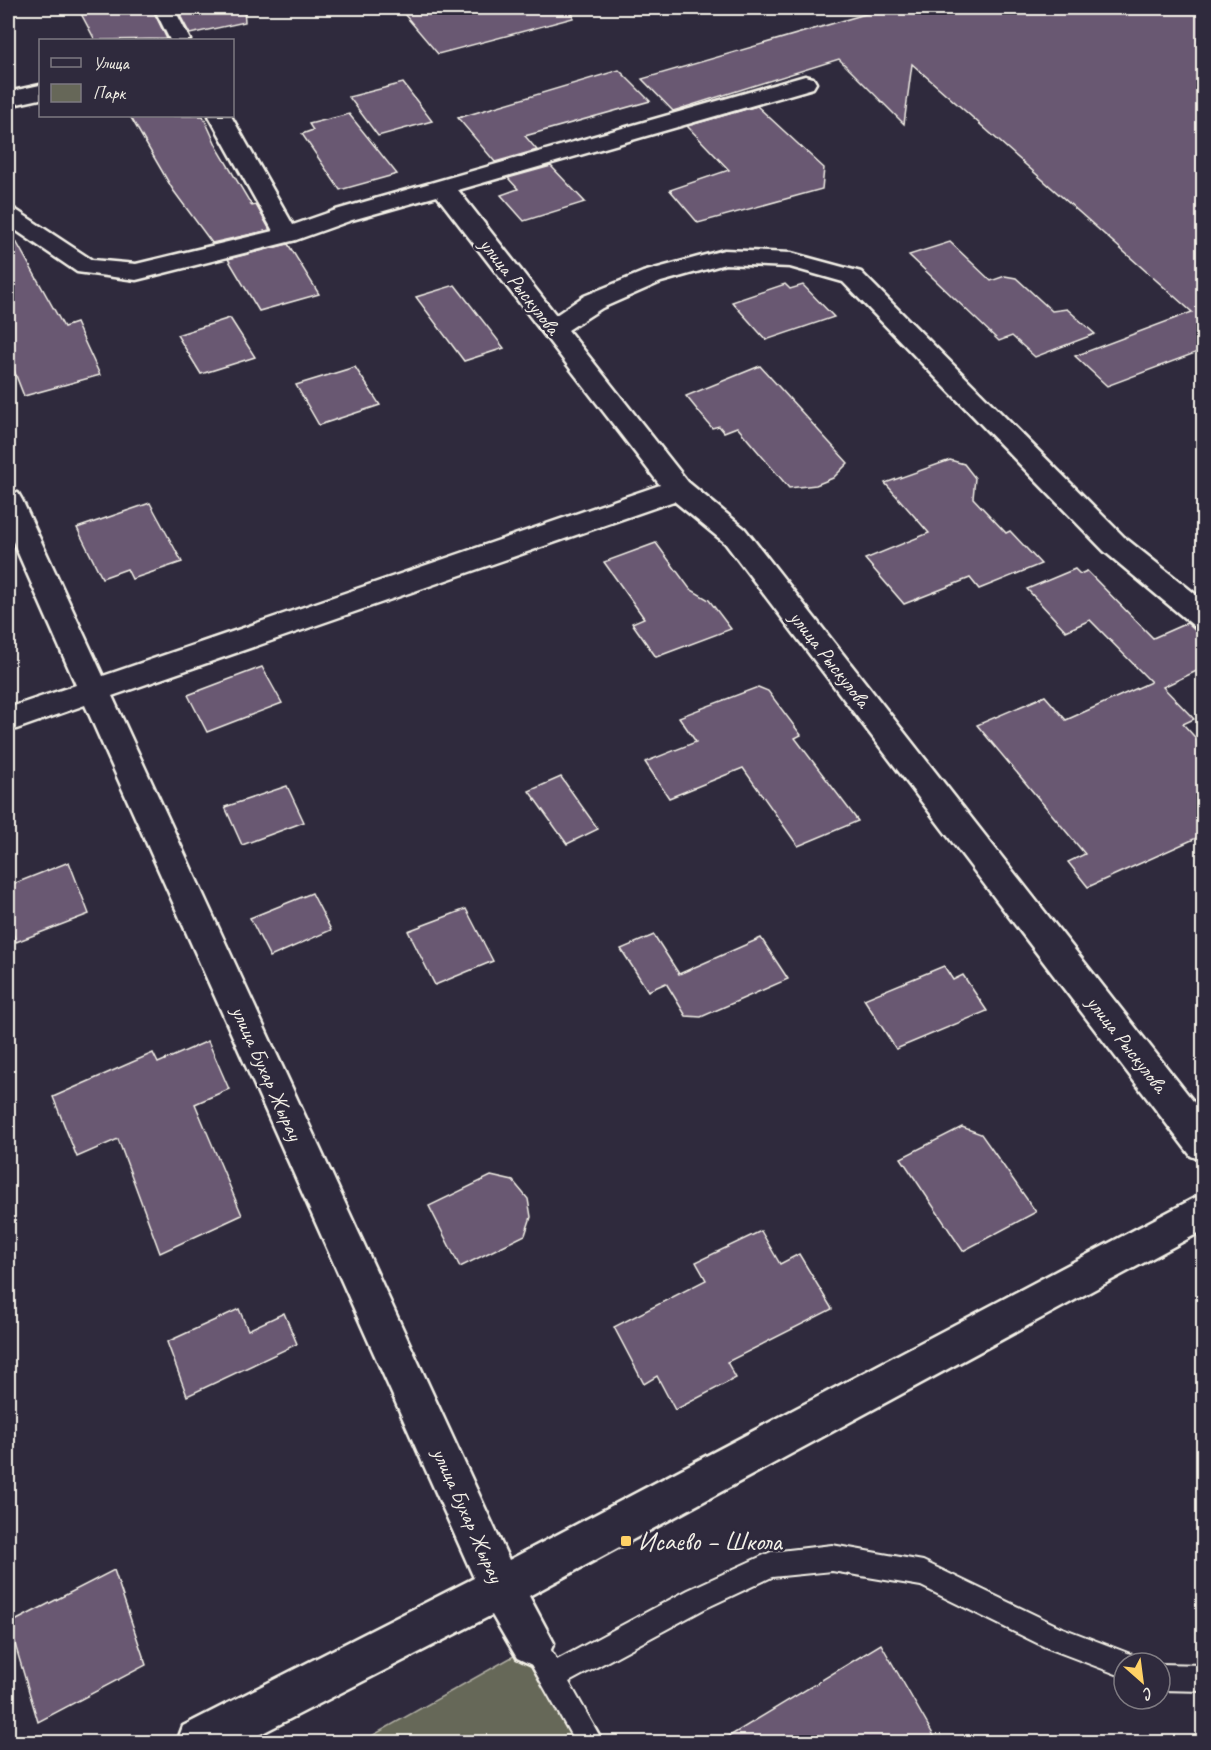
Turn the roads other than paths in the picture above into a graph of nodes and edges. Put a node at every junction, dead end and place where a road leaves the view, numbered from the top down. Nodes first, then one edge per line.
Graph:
1 (164, 8) edge
2 (180, 39) edge
3 (805, 83) dead end
4 (39, 92) edge
5 (8, 99) edge
6 (221, 117) edge
7 (443, 187) junction
8 (8, 215) edge
9 (287, 235) junction
10 (553, 328) junction
11 (678, 489) junction
12 (8, 500) edge
13 (1203, 618) edge
14 (93, 689) junction
15 (8, 720) edge
16 (1203, 1144) edge
17 (1203, 1210) edge
18 (500, 1588) junction
19 (542, 1660) junction
20 (1112, 1660) edge
21 (1172, 1677) edge
22 (1203, 1678) edge
23 (199, 1743) edge
24 (590, 1743) edge

1 - 2 street
3 - 7 street
4 - 5 street
6 - 9 street
7 - 9 street
7 - 10 street, улица Рыскулова
8 - 9 street
10 - 11 street, улица Рыскулова
10 - 13 street
11 - 14 street
11 - 16 street, улица Рыскулова
12 - 14 street, улица Бухар Жырау
14 - 15 street
14 - 18 street, улица Бухар Жырау
17 - 18 street
18 - 19 street, улица Бухар Жырау
18 - 23 street
19 - 20 lane
19 - 24 lane
21 - 22 lane

